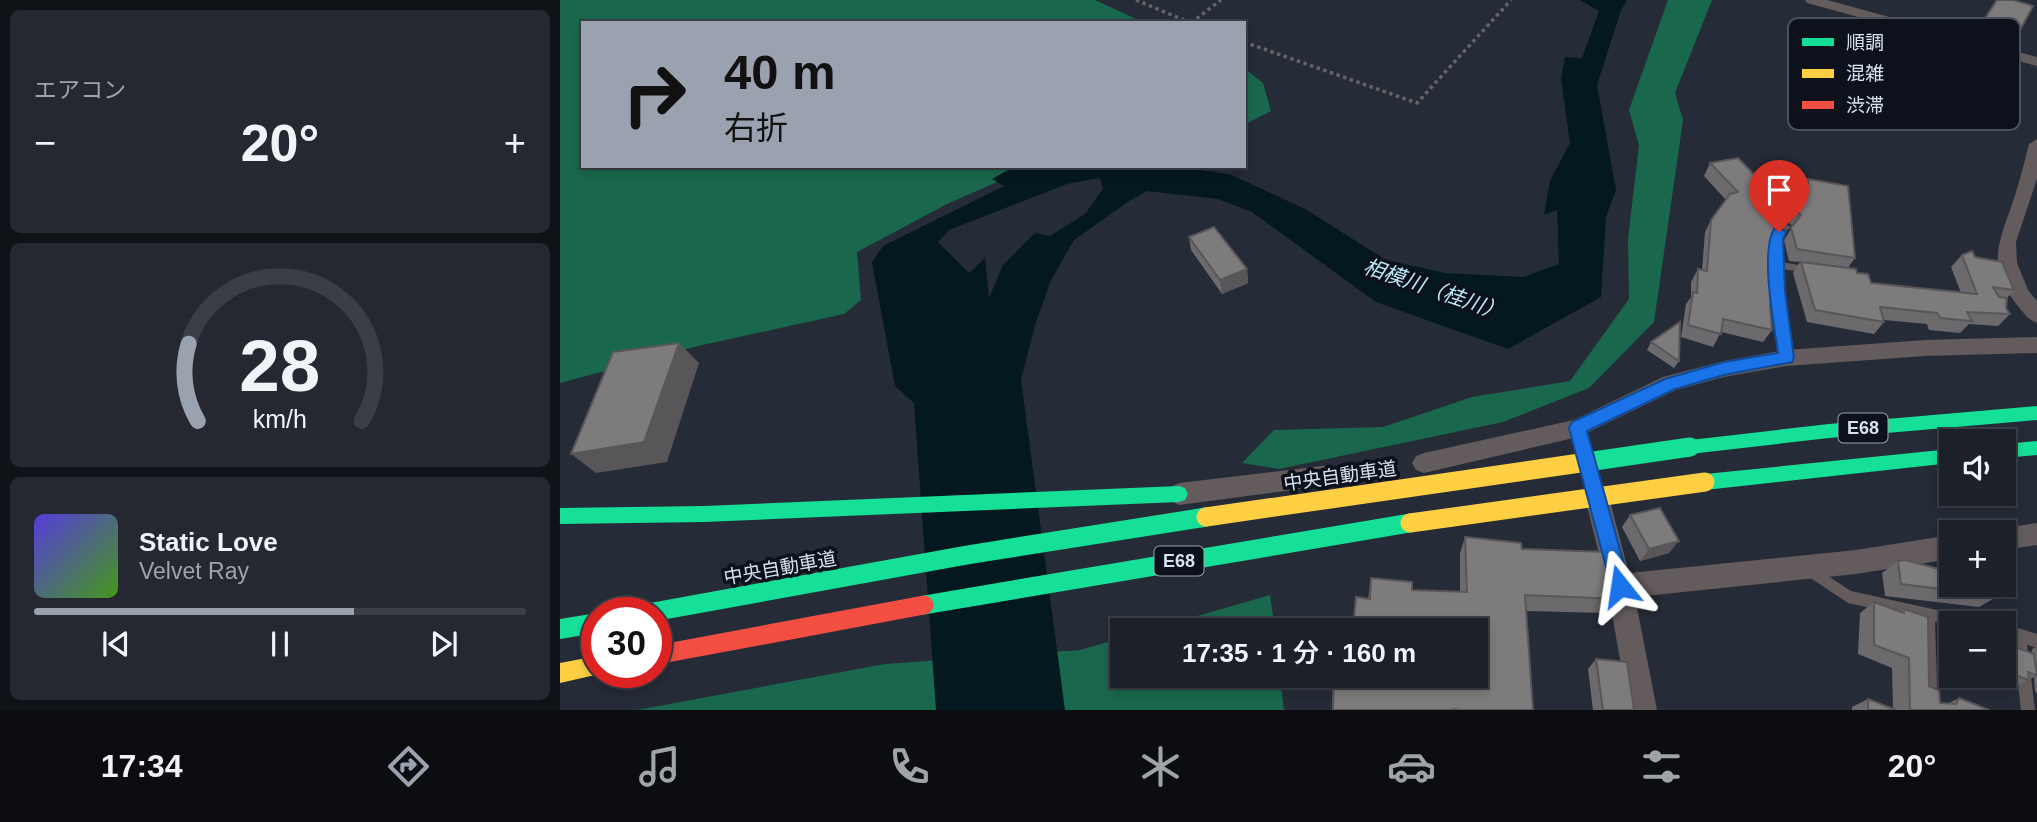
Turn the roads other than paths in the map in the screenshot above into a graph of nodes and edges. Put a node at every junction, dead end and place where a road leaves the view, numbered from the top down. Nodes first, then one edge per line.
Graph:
1 (1812, 0) edge
2 (1877, 18) edge
3 (2020, 57) edge
4 (2037, 62) edge
5 (2037, 144) edge
6 (1786, 227) dead end
7 (1777, 265) junction
8 (1828, 272) edge
9 (2037, 315) edge
10 (2037, 345) edge
11 (1786, 358) junction
12 (2037, 413) edge
13 (1578, 428) junction
14 (2037, 448) edge
15 (2016, 450) edge
16 (1939, 457) edge
17 (1381, 469) dead end
18 (1354, 472) dead end
19 (1179, 494) joint
20 (560, 516) edge
21 (2037, 534) edge
22 (2016, 537) edge
23 (1939, 549) edge
24 (1805, 566) junction
25 (1620, 586) junction
26 (672, 609) edge
27 (1928, 615) junction
28 (1939, 617) edge
29 (581, 626) edge
30 (560, 629) edge
31 (2016, 634) edge
32 (2019, 635) junction
33 (2037, 641) edge
34 (672, 652) edge
35 (581, 669) edge
36 (560, 673) edge
37 (1643, 710) edge
38 (1931, 710) edge
39 (2028, 710) edge

1 - 2 street
3 - 4 street
5 - 9 street
6 - 7 lane
7 - 8 lane
7 - 11 lane
10 - 11 street
11 - 13 street
12 - 26 main road, 中央自動車道 / E68, bridge
13 - 17 street
13 - 25 street
14 - 15 main road
16 - 34 main road, E68, bridge
18 - 19 street
19 - 20 main road
21 - 22 street
23 - 24 street
24 - 25 street
24 - 27 lane
25 - 37 street
27 - 28 lane
27 - 38 lane
29 - 30 main road
31 - 32 lane
32 - 33 lane
32 - 39 lane
35 - 36 main road

